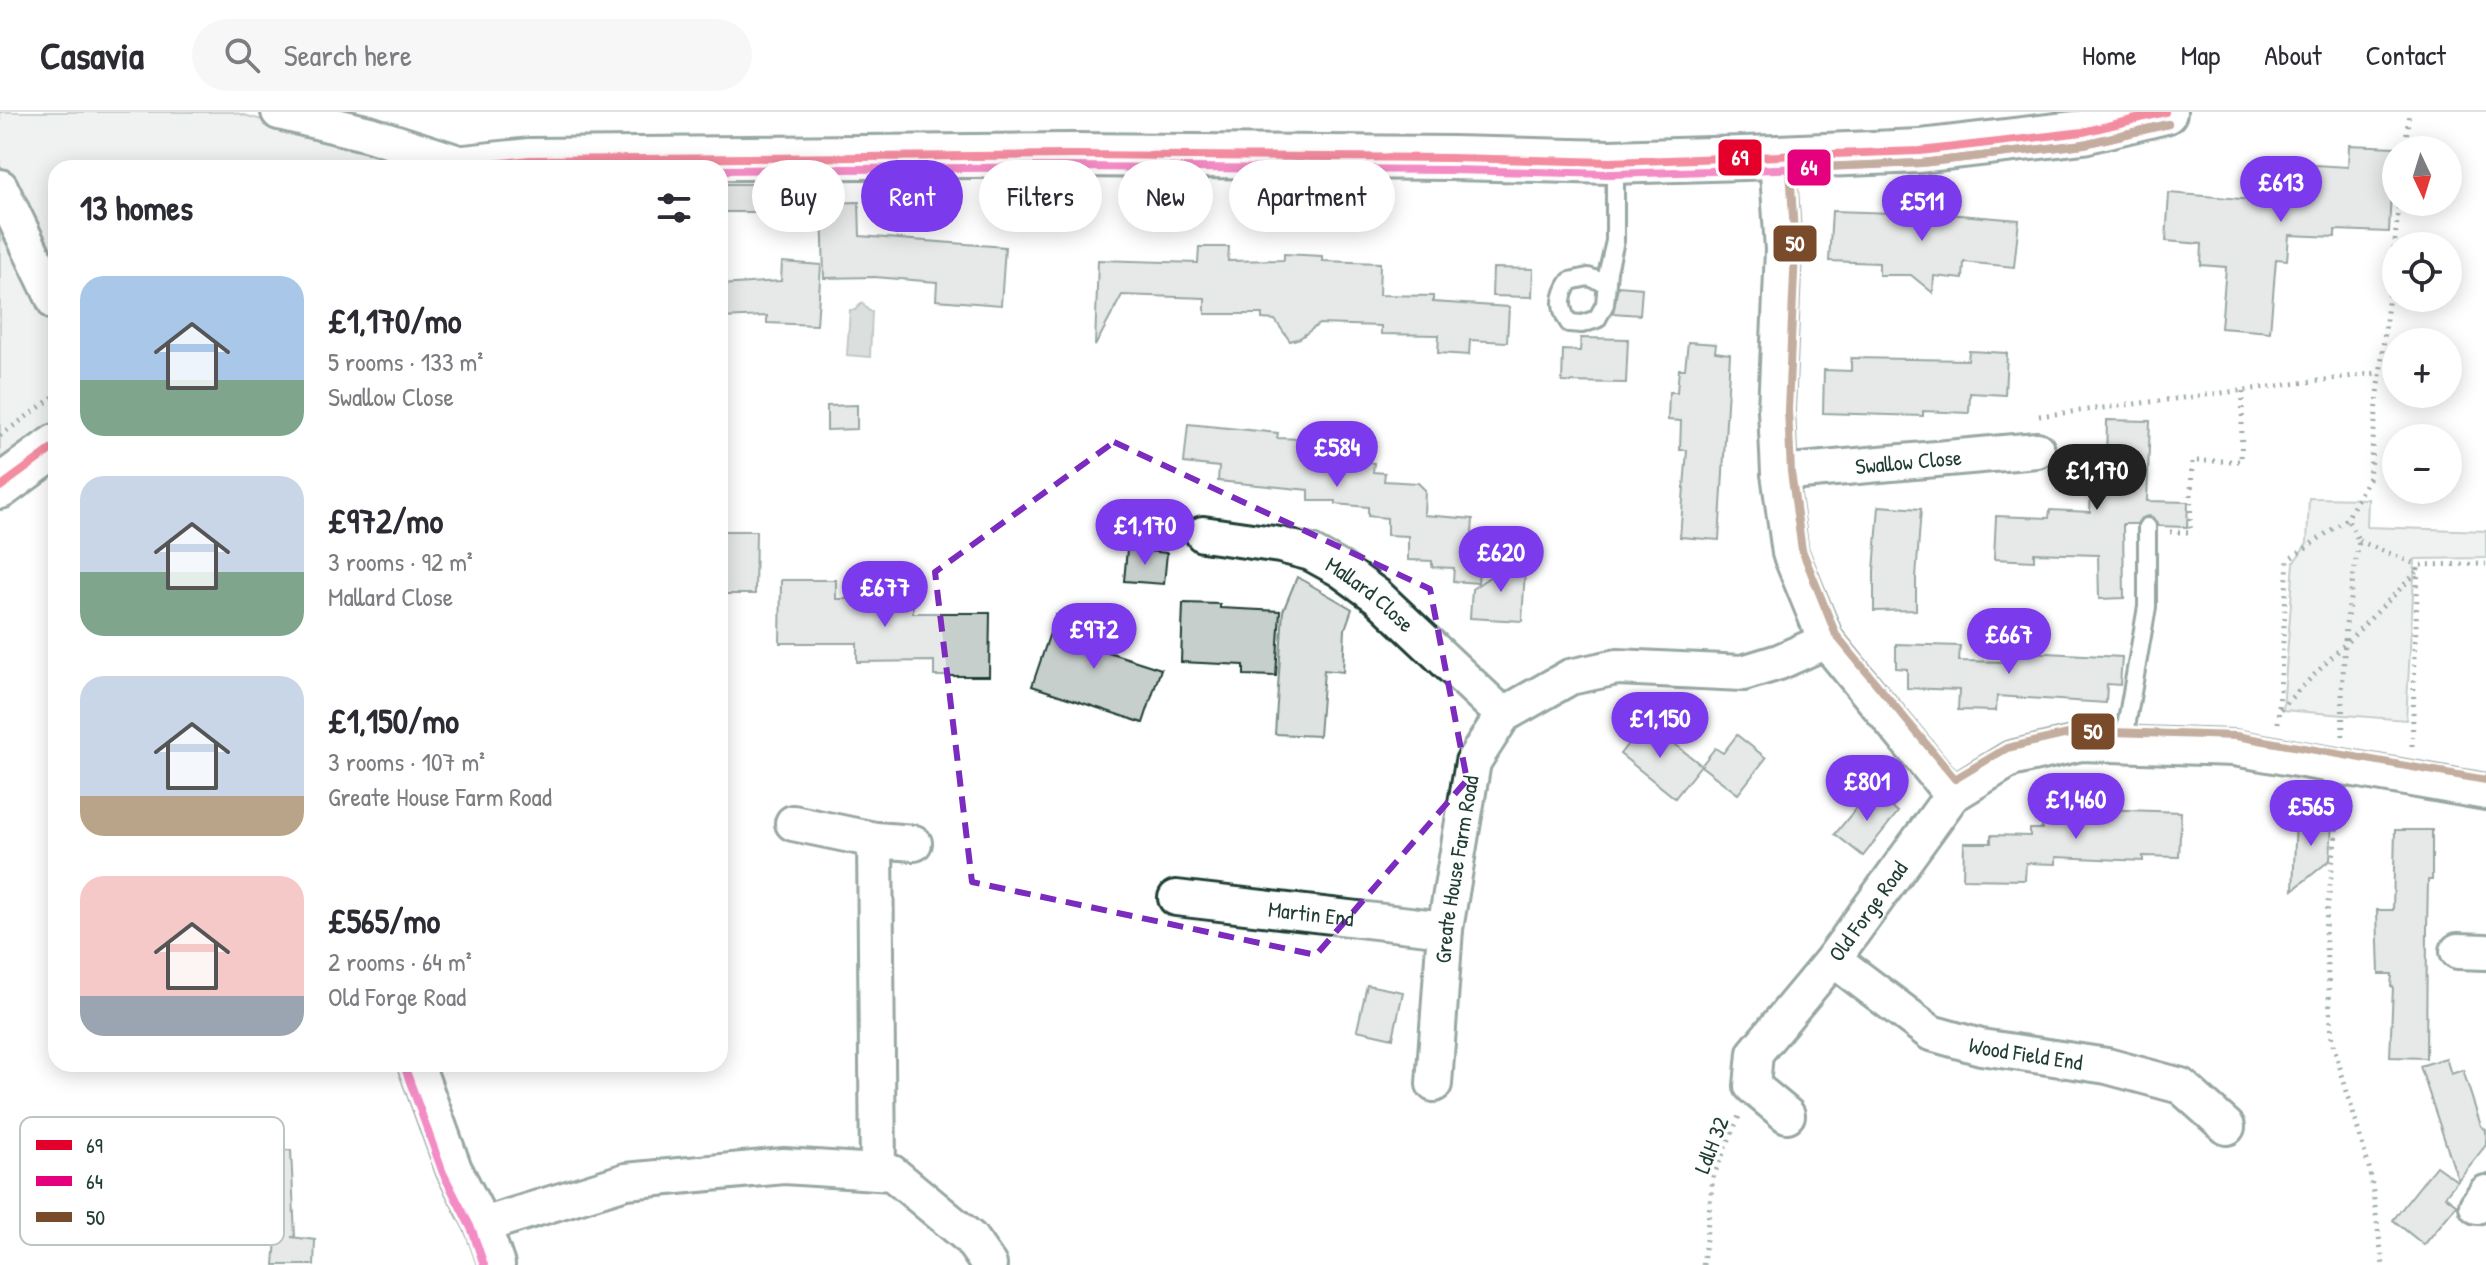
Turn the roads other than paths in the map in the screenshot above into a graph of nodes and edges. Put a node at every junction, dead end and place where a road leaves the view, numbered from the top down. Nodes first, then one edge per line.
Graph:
1 (279, 112) edge
2 (2165, 112) edge
3 (1777, 157) junction
4 (441, 160) edge
5 (530, 160) edge
6 (1615, 162) junction
7 (0, 187) edge
8 (1607, 283) dead end
9 (48, 286) edge
10 (2037, 450) road end
11 (48, 452) edge
12 (1779, 473) junction
13 (0, 487) edge
14 (2147, 529) road end
15 (1203, 534) dead end
16 (1826, 641) junction
17 (1503, 715) junction
18 (2123, 744) junction
19 (2486, 792) edge
20 (1952, 795) junction
21 (793, 823) dead end
22 (875, 840) junction
23 (914, 843) dead end
24 (1176, 898) dead end
25 (1445, 929) junction
26 (1833, 959) junction
27 (419, 1072) edge
28 (1434, 1084) dead end
29 (1787, 1115) dead end
30 (2227, 1127) dead end
31 (878, 1172) junction
32 (483, 1225) junction
33 (497, 1265) edge
34 (989, 1265) edge

1 - 4 street
2 - 3 street
3 - 6 street
3 - 12 street
5 - 6 street
6 - 8 lane
7 - 9 street
10 - 12 street, Swallow Close
11 - 13 street
12 - 16 street
14 - 18 lane
15 - 17 street, Mallard Close
16 - 17 street, Greate House Farm Road
16 - 20 street
17 - 25 street, Greate House Farm Road
18 - 19 street, Old Forge Road
18 - 20 street, Old Forge Road
20 - 26 street, Old Forge Road
21 - 22 street
22 - 23 street
22 - 31 street
24 - 25 street, Martin End
25 - 28 street, Greate House Farm Road
26 - 29 street, Old Forge Road
26 - 30 street, Wood Field End
27 - 32 street
31 - 32 street
31 - 34 street
32 - 33 street

